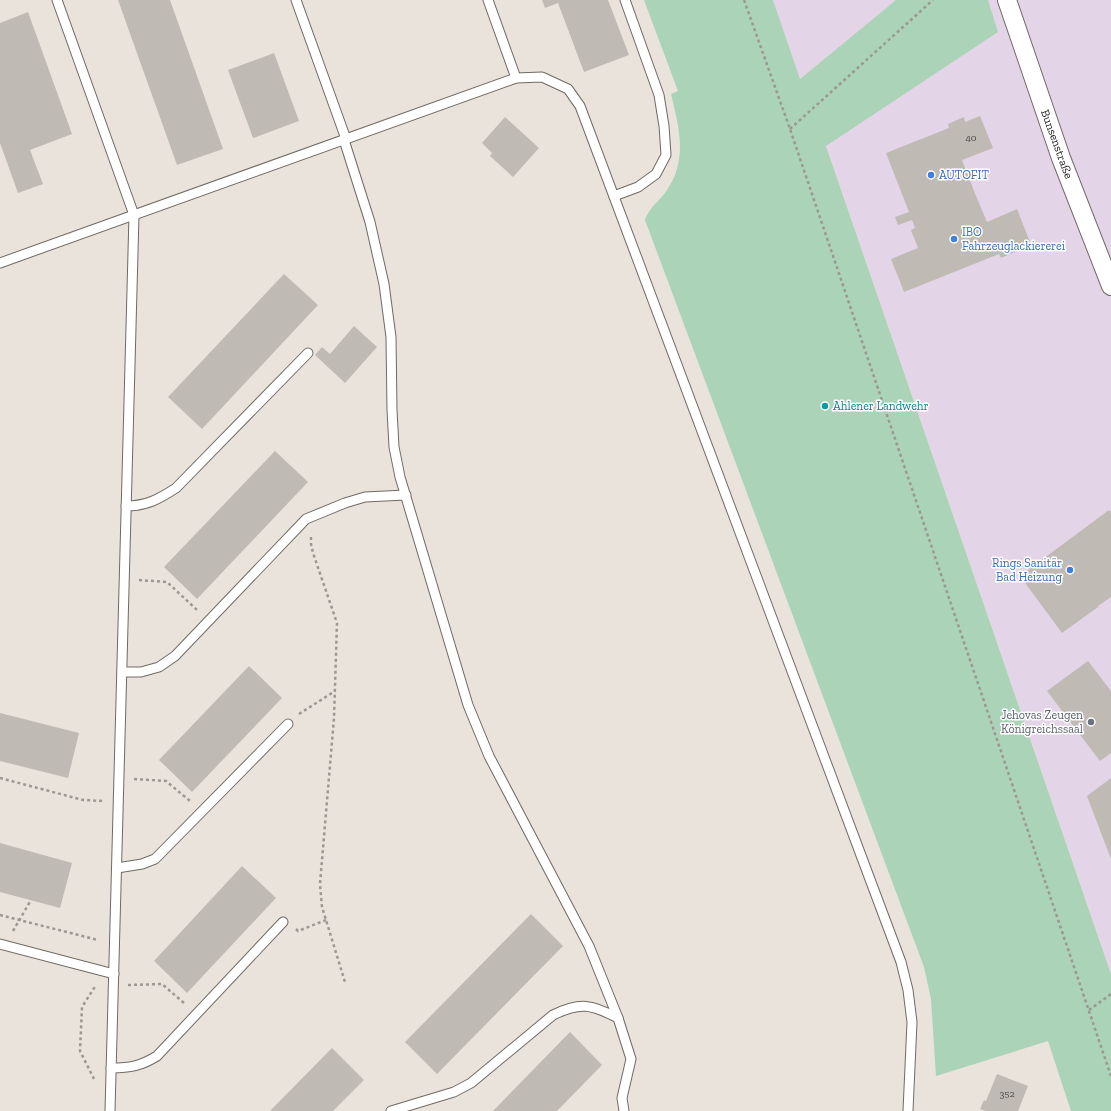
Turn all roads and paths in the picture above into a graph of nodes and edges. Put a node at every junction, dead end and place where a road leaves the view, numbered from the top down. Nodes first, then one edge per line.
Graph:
1 (58, 0) edge
2 (296, 0) edge
3 (488, 0) edge
4 (625, 0) edge
5 (744, 0) edge
6 (933, 0) edge
7 (1007, 0) edge
8 (516, 78) junction
9 (790, 129) junction
10 (345, 140) junction
11 (614, 196) junction
12 (134, 216) junction
13 (0, 262) edge
14 (1111, 286) edge
15 (308, 353) dead end
16 (406, 495) junction
17 (126, 506) junction
18 (311, 517) junction
19 (124, 579) junction
20 (209, 621) junction
21 (122, 672) junction
22 (335, 691) junction
23 (288, 724) joint
24 (0, 778) edge
25 (119, 779) junction
26 (119, 801) junction
27 (202, 811) junction
28 (117, 868) junction
29 (31, 900) dead end
30 (0, 915) edge
31 (20, 920) junction
32 (326, 920) junction
33 (283, 922) joint
34 (3, 945) edge
35 (115, 945) junction
36 (105, 972) junction
37 (114, 974) junction
38 (345, 982) dead end
39 (114, 985) junction
40 (1111, 994) edge
41 (1089, 1010) junction
42 (197, 1014) junction
43 (618, 1018) junction
44 (111, 1068) junction
45 (1111, 1076) edge
46 (110, 1110) edge
47 (392, 1111) edge
48 (624, 1111) edge
49 (908, 1111) edge

1 - 12 lane
2 - 10 lane
3 - 8 lane
4 - 11 lane
5 - 9 path
6 - 9 path
7 - 14 street, Bunsenstraße
8 - 10 lane
8 - 11 lane
9 - 41 path
10 - 12 lane
10 - 16 lane
11 - 49 lane
12 - 13 lane
12 - 17 lane
15 - 17 lane
16 - 18 lane
16 - 43 lane
17 - 19 lane
18 - 20 lane
18 - 22 path
19 - 20 path
19 - 21 lane
20 - 21 lane
21 - 25 lane
22 - 23 path
22 - 32 path
23 - 27 lane
24 - 26 path
25 - 26 lane
25 - 27 path
26 - 28 lane
27 - 28 lane
28 - 35 lane
29 - 31 path
30 - 31 path
31 - 34 path
31 - 35 path
32 - 33 path
32 - 38 path
33 - 42 lane
34 - 36 lane
35 - 37 lane
36 - 37 lane
36 - 46 path
37 - 39 lane
39 - 42 path
39 - 44 lane
40 - 41 path
41 - 45 path
42 - 44 lane
43 - 47 lane
43 - 48 lane
44 - 46 lane

